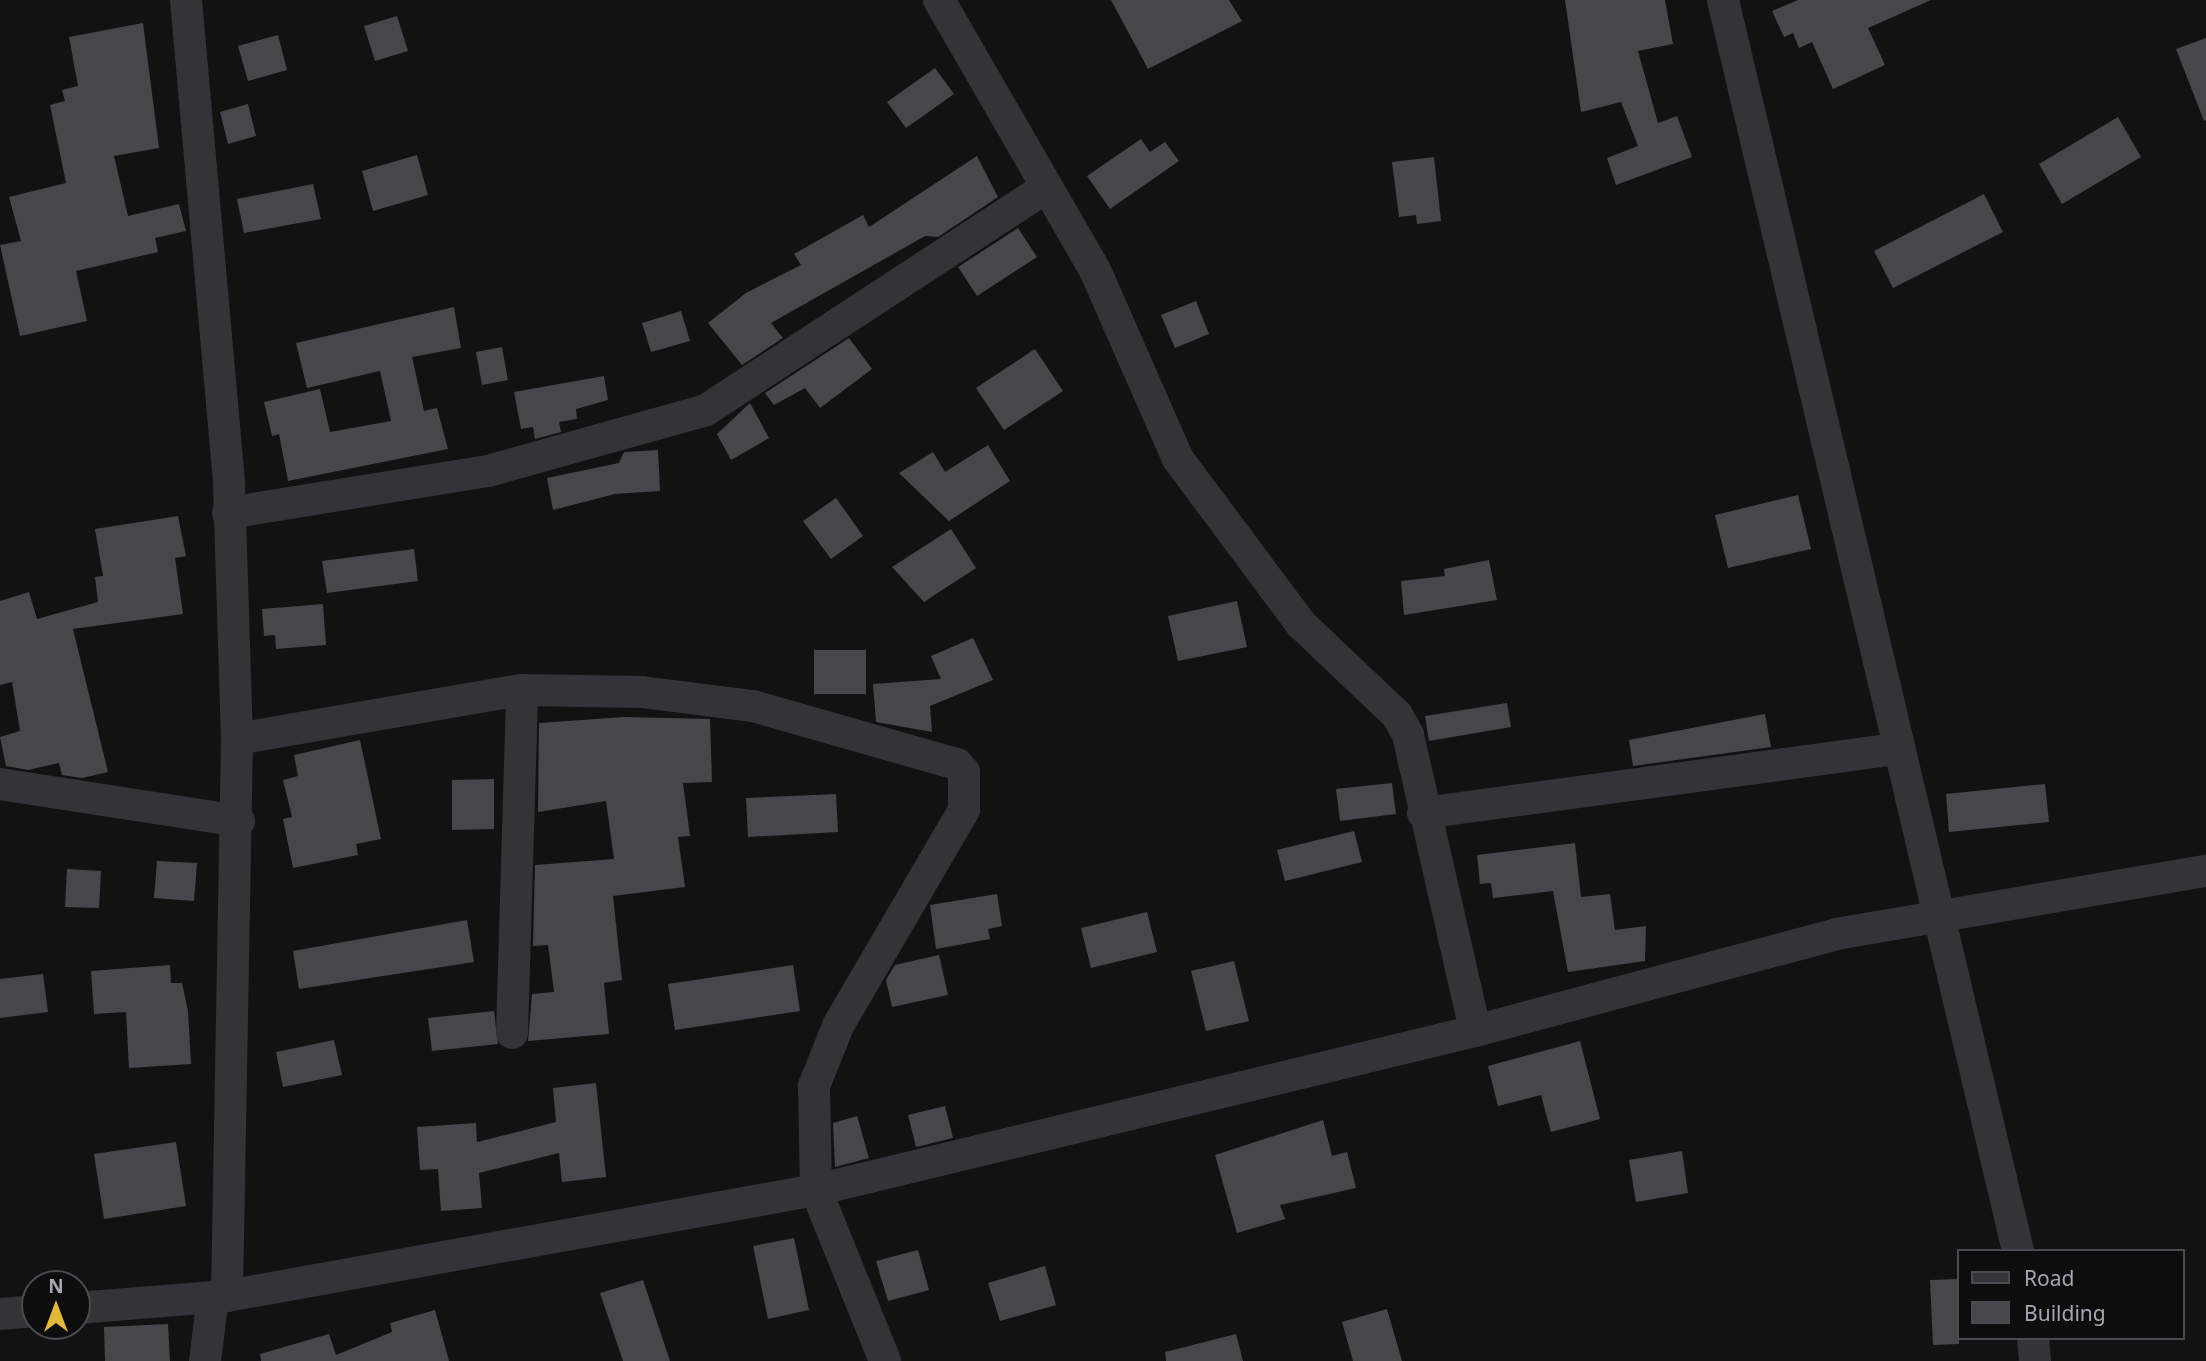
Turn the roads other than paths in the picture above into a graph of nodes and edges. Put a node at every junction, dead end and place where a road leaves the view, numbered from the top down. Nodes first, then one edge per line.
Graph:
1 (186, 0) edge
2 (939, 0) edge
3 (1724, 0) edge
4 (1047, 187) junction
5 (228, 513) junction
6 (522, 690) junction
7 (237, 738) junction
8 (1895, 749) junction
9 (0, 784) edge
10 (1423, 813) junction
11 (239, 821) junction
12 (2206, 871) edge
13 (1937, 917) junction
14 (1475, 1031) junction
15 (512, 1034) dead end
16 (816, 1190) junction
17 (2018, 1249) edge
18 (220, 1296) junction
19 (91, 1307) edge
20 (21, 1312) edge
21 (0, 1314) edge
22 (2034, 1340) edge
23 (205, 1361) edge
24 (885, 1361) edge
25 (2035, 1361) edge

1 - 5 street
2 - 4 street
3 - 8 street
4 - 5 street
4 - 10 street
5 - 7 street
6 - 7 street
6 - 15 street
6 - 16 street
7 - 11 street
8 - 10 street
8 - 13 street
9 - 11 street
10 - 14 street
11 - 18 street
12 - 13 street
13 - 14 street
13 - 17 street
14 - 16 street
16 - 18 street
16 - 24 street
18 - 19 street
18 - 23 street
20 - 21 street
22 - 25 street

